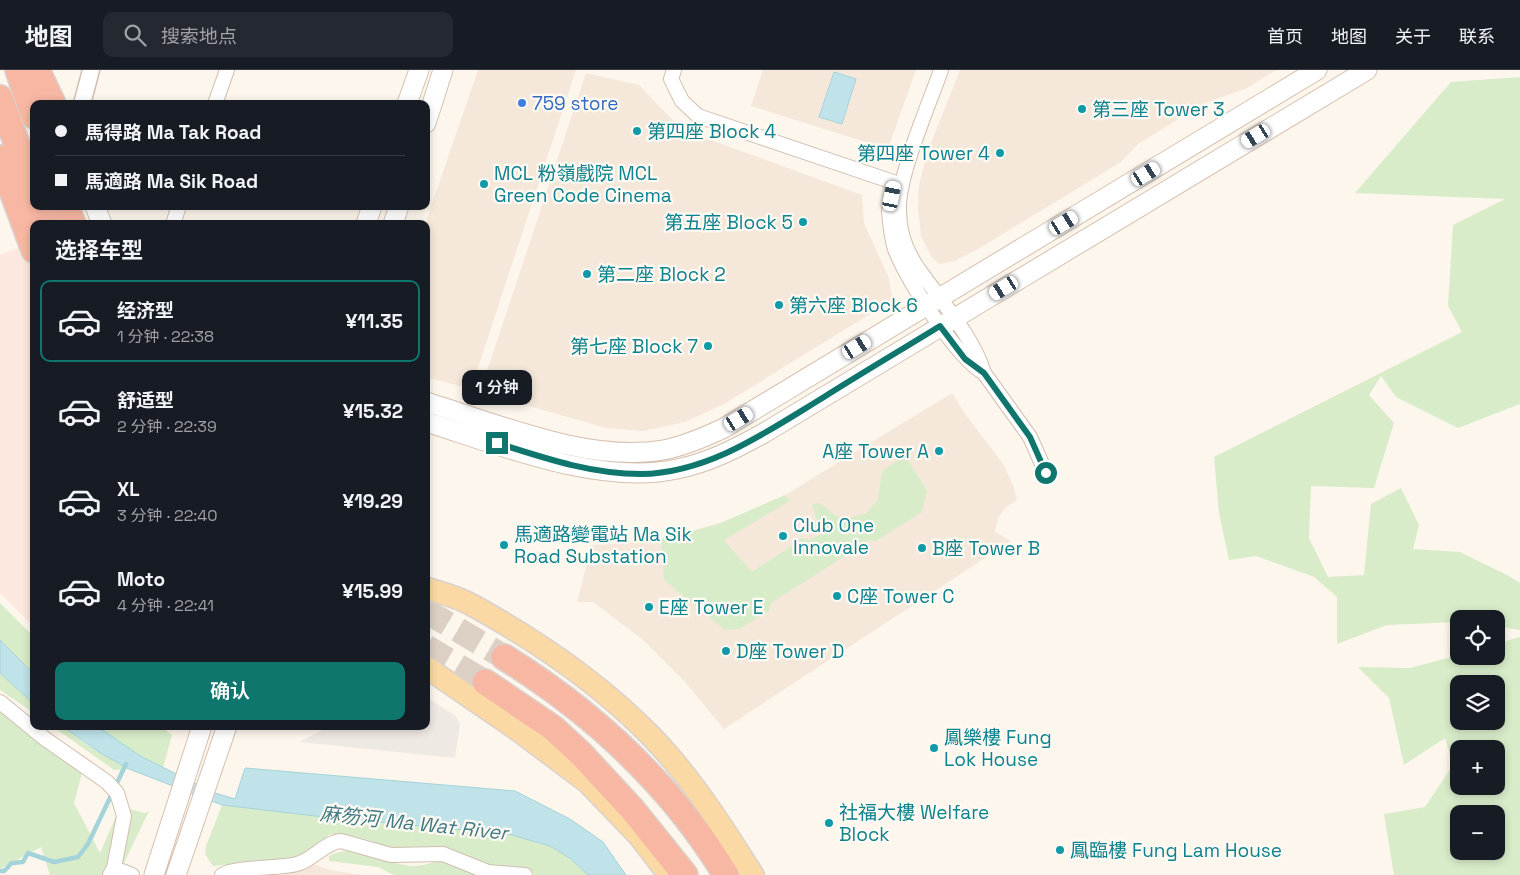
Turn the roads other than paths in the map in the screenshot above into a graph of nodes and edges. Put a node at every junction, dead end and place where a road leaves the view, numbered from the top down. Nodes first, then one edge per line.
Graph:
1 (18, 70) edge
2 (37, 70) edge
3 (91, 70) edge
4 (228, 70) edge
5 (419, 70) edge
6 (443, 70) edge
7 (674, 70) edge
8 (934, 70) edge
9 (941, 70) edge
10 (1318, 70) edge
11 (1367, 70) edge
12 (0, 98) edge
13 (51, 100) edge
14 (83, 100) edge
15 (217, 100) edge
16 (408, 100) edge
17 (30, 104) edge
18 (430, 111) edge
19 (17, 175) edge
20 (898, 184) junction
21 (30, 232) edge
22 (934, 301) junction
23 (947, 322) junction
24 (430, 403) edge
25 (430, 423) edge
26 (1046, 473) dead end
27 (430, 589) edge
28 (504, 657) tunnel mouth
29 (430, 670) edge
30 (485, 682) tunnel mouth
31 (0, 702) edge
32 (30, 727) edge
33 (34, 730) edge
34 (201, 730) edge
35 (226, 730) edge
36 (112, 872) edge
37 (132, 875) edge
38 (154, 875) edge
39 (176, 875) edge
40 (222, 875) edge
41 (517, 875) edge
42 (669, 875) edge
43 (685, 875) edge
44 (726, 875) edge
45 (753, 875) edge

1 - 17 highway
2 - 13 highway
3 - 14 street
4 - 15 street
5 - 16 main road
6 - 18 main road
7 - 20 street
8 - 20 street
9 - 20 street
10 - 22 main road
11 - 23 main road
12 - 19 highway
19 - 21 highway
20 - 22 street
22 - 23 street
22 - 24 main road
23 - 25 main road
23 - 26 street
27 - 45 main road
28 - 44 highway
29 - 42 main road
30 - 43 highway
31 - 32 street
33 - 36 street
34 - 38 main road
35 - 39 main road
36 - 37 street
40 - 41 street

